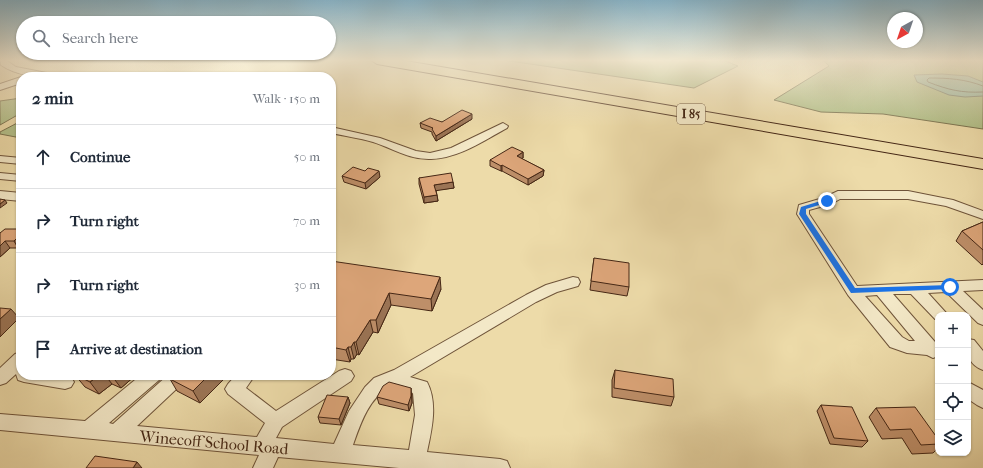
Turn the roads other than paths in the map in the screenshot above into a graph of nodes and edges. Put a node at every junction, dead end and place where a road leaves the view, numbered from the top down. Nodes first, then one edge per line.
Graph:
1 (14, 82) edge
2 (504, 82) edge
3 (569, 82) edge
4 (0, 87) edge
5 (503, 126) dead end
6 (336, 131) edge
7 (954, 146) dead end
8 (0, 159) edge
9 (16, 161) edge
10 (983, 164) edge
11 (0, 176) edge
12 (16, 178) edge
13 (0, 195) edge
14 (16, 197) edge
15 (983, 215) edge
16 (573, 282) dead end
17 (983, 286) edge
18 (950, 287) junction
19 (915, 289) junction
20 (881, 290) junction
21 (853, 291) junction
22 (937, 312) edge
23 (983, 319) edge
24 (972, 347) edge
25 (935, 352) edge
26 (983, 363) edge
27 (16, 364) edge
28 (336, 374) edge
29 (0, 378) edge
30 (53, 380) edge
31 (147, 380) edge
32 (174, 380) edge
33 (242, 380) edge
34 (392, 380) junction
35 (65, 382) dead end
36 (971, 391) edge
37 (983, 400) edge
38 (276, 421) junction
39 (0, 422) edge
40 (88, 430) junction
41 (116, 433) junction
42 (268, 447) junction
43 (340, 453) junction
44 (416, 460) junction
45 (263, 468) edge
46 (500, 468) edge

1 - 4 street
2 - 10 highway, I 85
3 - 7 highway, I 85
5 - 6 street
8 - 9 street
11 - 12 street
13 - 14 street
15 - 21 street
16 - 34 street
17 - 18 street
18 - 19 street
18 - 23 street
19 - 20 street
19 - 22 street
20 - 21 street
20 - 25 street
21 - 25 street
24 - 26 street
27 - 29 street
28 - 38 street
30 - 35 street
31 - 40 street
32 - 41 street
33 - 38 street
34 - 43 street
34 - 44 street
36 - 37 street
38 - 42 street
39 - 40 street, Winecoff School Road
40 - 41 street, Winecoff School Road
41 - 42 street, Winecoff School Road
42 - 43 street, Winecoff School Road
42 - 45 street
43 - 44 street, Winecoff School Road
44 - 46 street, Winecoff School Road

